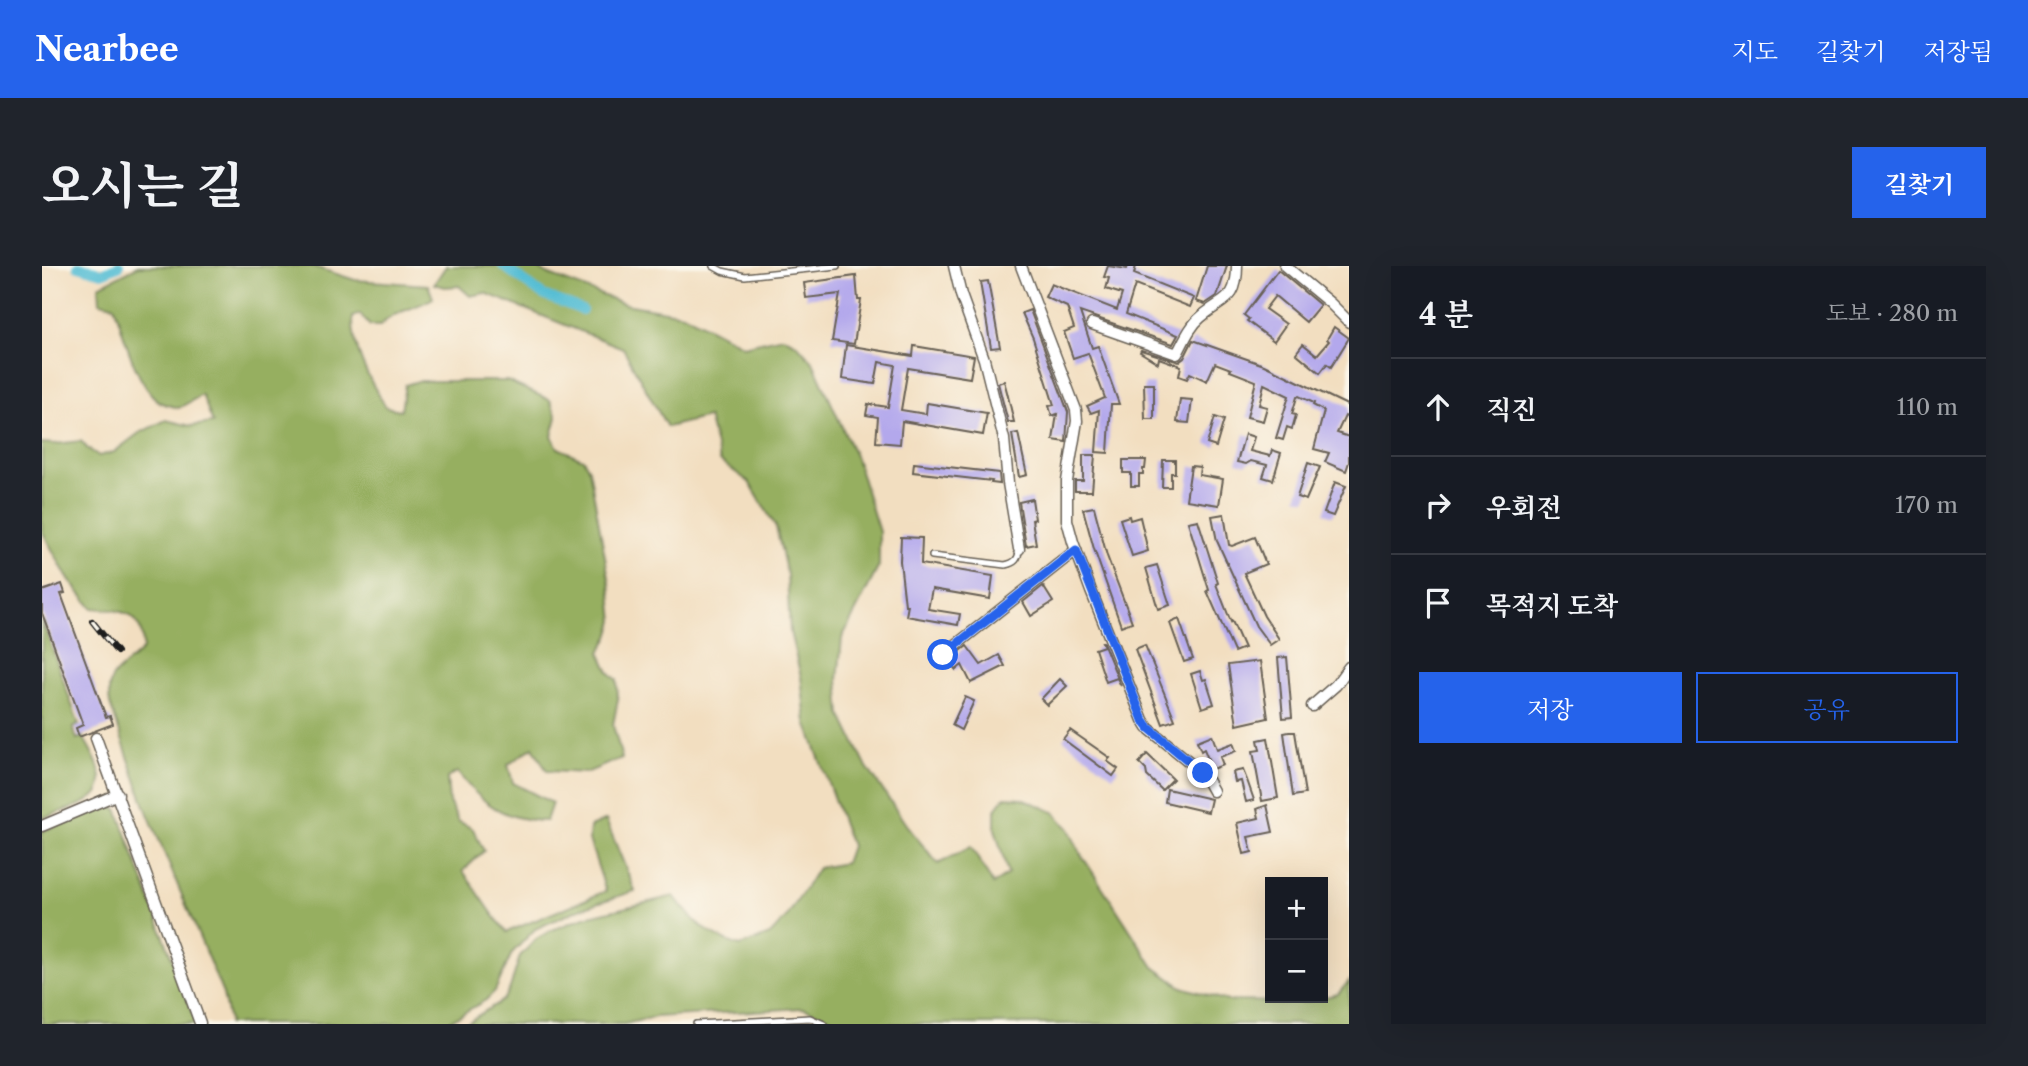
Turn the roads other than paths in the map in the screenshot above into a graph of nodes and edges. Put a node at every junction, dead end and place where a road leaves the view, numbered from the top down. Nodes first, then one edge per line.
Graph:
1 (713, 266) edge
2 (837, 266) edge
3 (954, 266) edge
4 (1021, 266) edge
5 (1237, 266) edge
6 (1285, 266) edge
7 (1349, 323) edge
8 (1092, 324) dead end
9 (1019, 549) joint
10 (1076, 550) junction
11 (932, 556) dead end
12 (943, 655) dead end
13 (1349, 667) edge
14 (1312, 706) dead end
15 (96, 738) dead end
16 (1213, 791) dead end
17 (118, 794) junction
18 (42, 826) edge
19 (200, 1023) edge
20 (696, 1024) edge
21 (824, 1024) edge

1 - 2 lane
3 - 9 street
4 - 10 street
5 - 8 street
6 - 7 street
9 - 11 lane
10 - 12 street
10 - 16 street
13 - 14 street
15 - 17 street
17 - 18 street
17 - 19 street
20 - 21 lane

